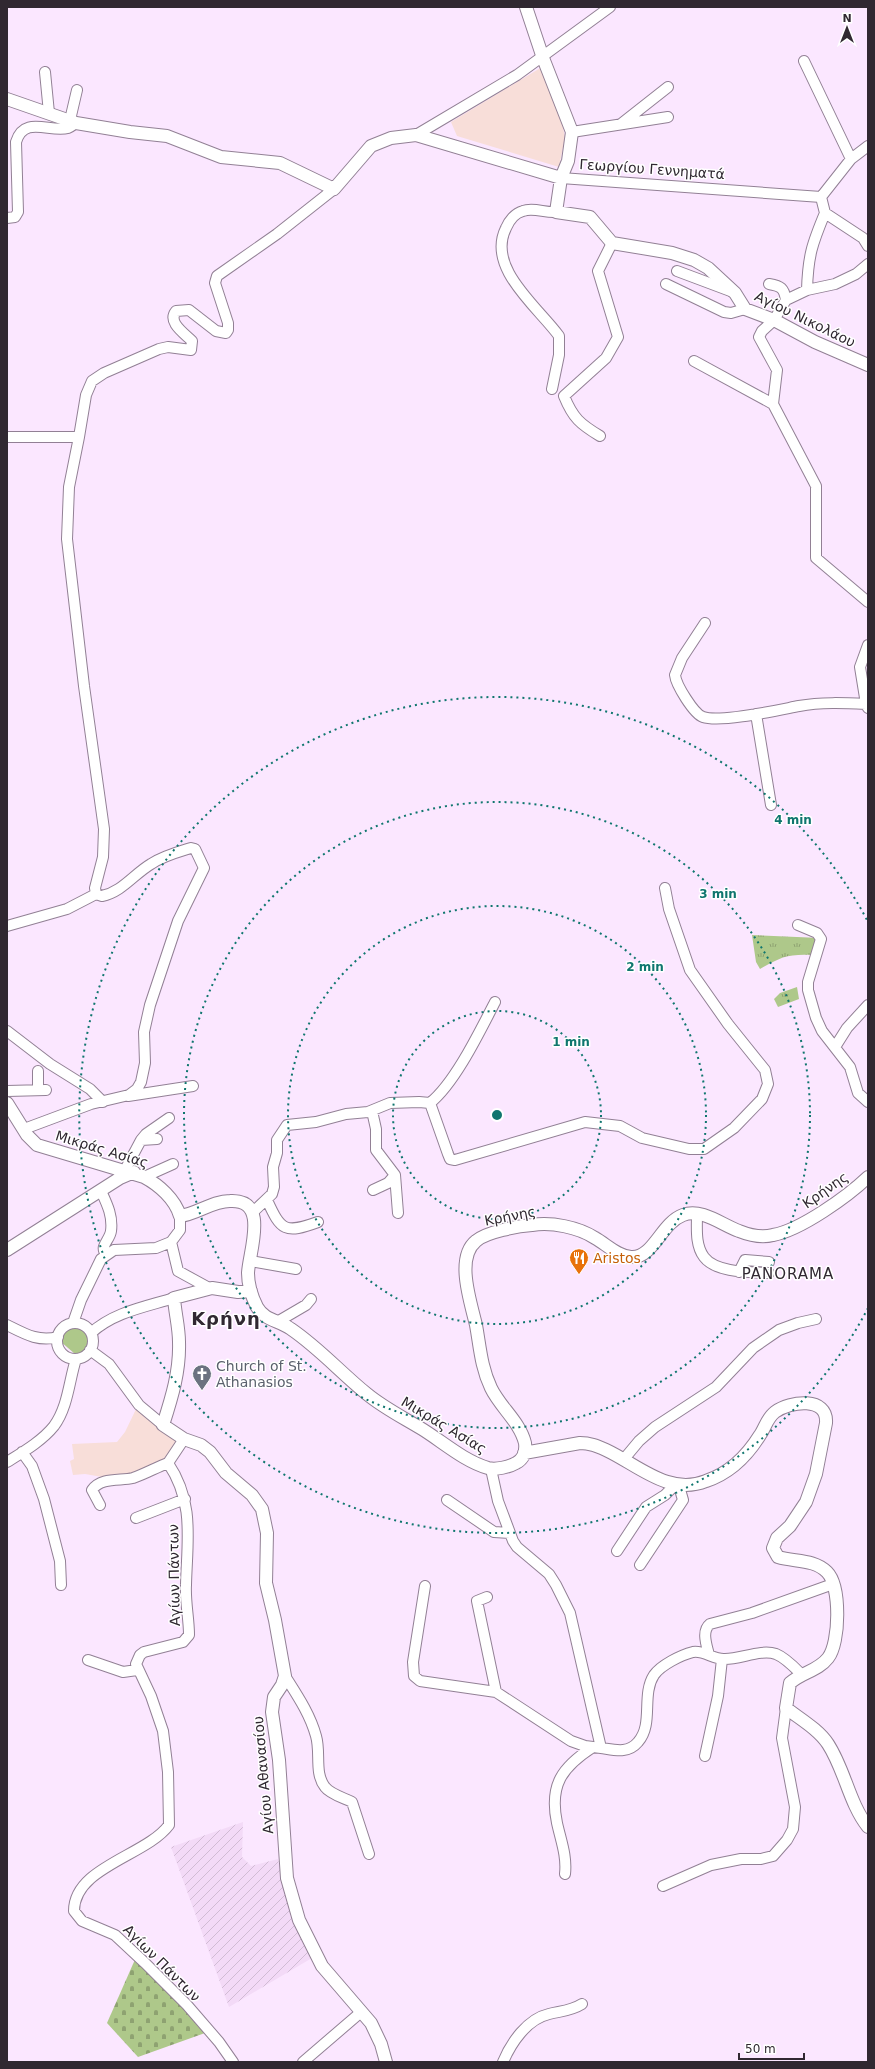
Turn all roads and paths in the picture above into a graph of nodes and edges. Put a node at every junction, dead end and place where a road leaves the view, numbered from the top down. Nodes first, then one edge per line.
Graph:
1 (526, 7) edge
2 (610, 7) edge
3 (543, 58) junction
4 (804, 61) dead end
5 (45, 72) dead end
6 (668, 87) dead end
7 (76, 90) dead end
8 (7, 99) edge
9 (49, 113) junction
10 (668, 117) dead end
11 (73, 122) junction
12 (619, 125) junction
13 (572, 132) junction
14 (416, 135) junction
15 (868, 146) edge
16 (851, 159) junction
17 (561, 178) junction
18 (334, 189) junction
19 (821, 197) junction
20 (556, 212) junction
21 (825, 213) junction
22 (7, 218) edge
23 (612, 243) junction
24 (868, 246) edge
25 (868, 264) edge
26 (677, 271) dead end
27 (666, 284) dead end
28 (769, 284) dead end
29 (807, 290) junction
30 (735, 293) junction
31 (786, 300) junction
32 (745, 309) junction
33 (774, 320) junction
34 (694, 361) dead end
35 (868, 365) edge
36 (552, 390) dead end
37 (773, 404) junction
38 (600, 436) dead end
39 (7, 437) edge
40 (80, 437) junction
41 (868, 602) edge
42 (705, 623) dead end
43 (868, 645) edge
44 (867, 706) edge
45 (756, 714) junction
46 (771, 805) dead end
47 (665, 888) dead end
48 (96, 894) junction
49 (798, 925) dead end
50 (7, 926) edge
51 (495, 1002) dead end
52 (868, 1005) edge
53 (7, 1031) edge
54 (834, 1047) junction
55 (38, 1071) dead end
56 (193, 1086) dead end
57 (7, 1091) edge
58 (124, 1096) junction
59 (103, 1102) junction
60 (868, 1102) edge
61 (7, 1103) edge
62 (430, 1103) junction
63 (372, 1111) junction
64 (169, 1118) dead end
65 (24, 1129) junction
66 (157, 1139) dead end
67 (141, 1140) junction
68 (172, 1164) dead end
69 (134, 1173) junction
70 (395, 1176) junction
71 (868, 1177) edge
72 (373, 1190) dead end
73 (101, 1191) junction
74 (267, 1200) junction
75 (253, 1212) junction
76 (398, 1213) dead end
77 (697, 1214) junction
78 (180, 1216) junction
79 (318, 1222) dead end
80 (171, 1242) junction
81 (7, 1250) edge
82 (106, 1254) junction
83 (250, 1261) junction
84 (769, 1262) dead end
85 (296, 1269) dead end
86 (739, 1272) junction
87 (769, 1273) dead end
88 (209, 1288) junction
89 (251, 1291) junction
90 (174, 1298) junction
91 (311, 1299) dead end
92 (816, 1319) dead end
93 (277, 1322) junction
94 (73, 1324) junction
95 (7, 1325) edge
96 (91, 1333) junction
97 (58, 1337) junction
98 (90, 1350) junction
99 (76, 1359) junction
100 (164, 1425) junction
101 (184, 1439) junction
102 (22, 1452) junction
103 (524, 1453) junction
104 (624, 1459) junction
105 (7, 1462) edge
106 (168, 1463) junction
107 (491, 1469) junction
108 (677, 1485) junction
109 (185, 1499) junction
110 (447, 1500) dead end
111 (100, 1505) dead end
112 (136, 1518) dead end
113 (510, 1533) junction
114 (617, 1551) dead end
115 (640, 1565) dead end
116 (834, 1584) junction
117 (61, 1585) dead end
118 (425, 1586) dead end
119 (487, 1598) dead end
120 (709, 1655) junction
121 (722, 1659) junction
122 (88, 1660) dead end
123 (137, 1670) junction
124 (802, 1675) junction
125 (285, 1676) junction
126 (496, 1692) junction
127 (786, 1708) junction
128 (597, 1748) junction
129 (705, 1756) dead end
130 (868, 1827) edge
131 (369, 1854) dead end
132 (565, 1874) dead end
133 (663, 1886) dead end
134 (582, 2004) dead end
135 (360, 2012) junction
136 (233, 2062) edge
137 (302, 2062) edge
138 (386, 2062) edge
139 (503, 2062) edge

1 - 3 street
2 - 3 street
3 - 13 street
3 - 14 street
4 - 16 street
5 - 9 street
6 - 12 street
7 - 11 street
8 - 9 street
9 - 11 street
10 - 12 street
11 - 18 street
11 - 22 street
12 - 13 street
13 - 17 street
14 - 17 street, Γεωργίου Γεννηματά
14 - 18 street
15 - 16 street
16 - 19 street
17 - 19 street, Γεωργίου Γεννηματά
17 - 20 street
18 - 40 street
19 - 21 street
20 - 23 street
20 - 36 street
21 - 24 street
21 - 29 street
23 - 30 street, Αγίου Νικολάου
23 - 38 street
25 - 29 street
26 - 30 street
27 - 32 street
28 - 31 street
29 - 31 street
30 - 32 street, Αγίου Νικολάου
31 - 33 street
32 - 33 street, Αγίου Νικολάου
33 - 35 street, Αγίου Νικολάου
33 - 37 street
34 - 37 street
37 - 41 street
39 - 40 street
40 - 48 street
42 - 45 street
43 - 44 street
44 - 45 street
45 - 46 street
47 - 62 street
48 - 50 street
48 - 58 street
49 - 54 street
51 - 62 street
52 - 54 street
53 - 59 street
54 - 60 street
55 - 57 street
56 - 58 street
58 - 59 street
59 - 65 street
61 - 65 street, Μικράς Ασίας
62 - 63 street
63 - 70 street
63 - 74 street
64 - 67 street
65 - 69 street, Μικράς Ασίας
66 - 67 street
67 - 69 street
68 - 69 street
69 - 73 street
69 - 78 street, Μικράς Ασίας
70 - 72 street
70 - 76 street
71 - 77 street, Κρήνης
73 - 81 street
73 - 82 street
74 - 75 street
74 - 79 street
75 - 78 street
75 - 83 street, Μικράς Ασίας
77 - 86 street
77 - 103 street, Κρήνης
78 - 80 street
80 - 82 street
80 - 88 street
82 - 94 street
83 - 85 street
83 - 89 street, Μικράς Ασίας
84 - 86 street
86 - 87 street
88 - 89 street
88 - 90 street
89 - 93 street, Μικράς Ασίας
90 - 96 street
90 - 100 street
91 - 93 street
92 - 104 street
93 - 107 street, Μικράς Ασίας
94 - 96 street
94 - 97 street
95 - 97 street
96 - 98 street
97 - 99 street
98 - 99 street
98 - 100 street
99 - 102 street
100 - 101 street
101 - 106 street
101 - 125 street
102 - 105 street
102 - 117 street
103 - 104 street
103 - 107 street
104 - 108 street
106 - 109 street, Αγίων Πάντων
106 - 111 street
107 - 113 street, Μικράς Ασίας
108 - 114 street
108 - 115 street
108 - 116 street
109 - 112 street
109 - 123 street, Αγίων Πάντων
110 - 113 street
113 - 128 street, Μικράς Ασίας
116 - 120 street
116 - 124 street
118 - 126 street
119 - 126 street
120 - 121 street
120 - 128 street
121 - 124 street
121 - 129 street
122 - 123 street
123 - 136 street, Αγίων Πάντων
124 - 127 street
125 - 131 street
125 - 135 street, Αγίου Αθανασίου
126 - 128 street
127 - 130 street
127 - 133 street
128 - 132 street
134 - 139 street
135 - 137 street
135 - 138 street, Αγίου Αθανασίου

